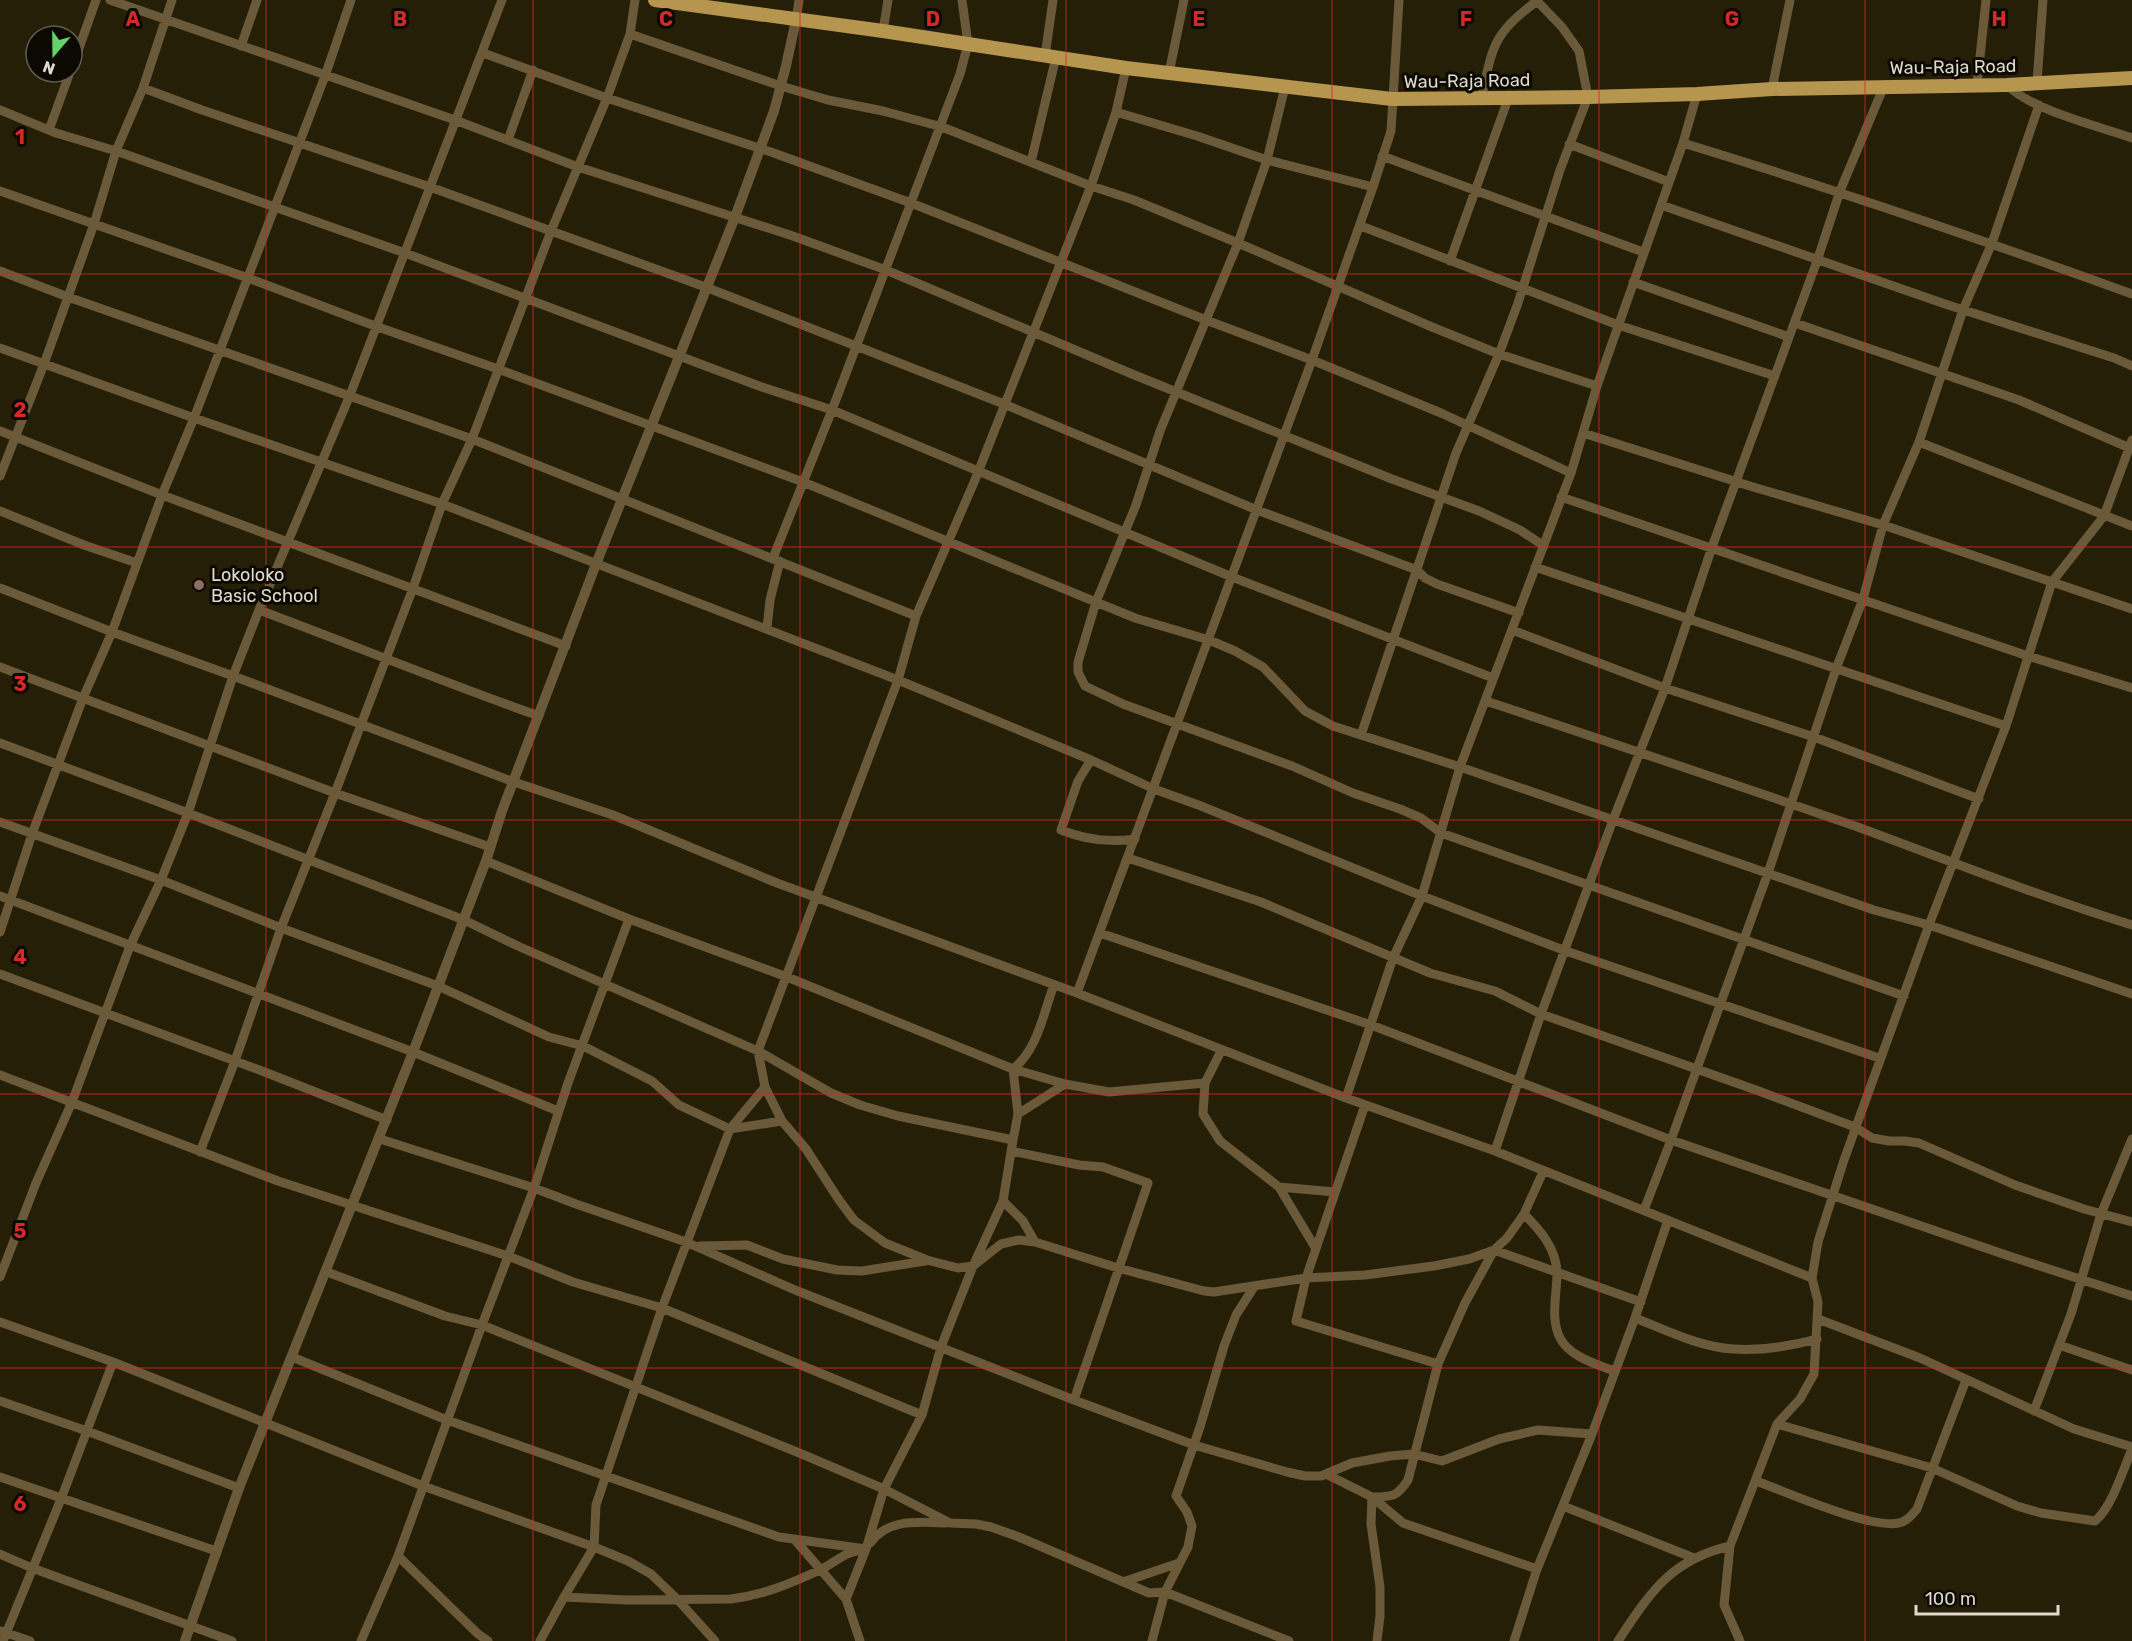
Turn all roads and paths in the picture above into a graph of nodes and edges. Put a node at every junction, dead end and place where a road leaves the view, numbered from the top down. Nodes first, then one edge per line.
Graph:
1 (96, 0) edge
2 (110, 0) edge
3 (172, 0) edge
4 (257, 0) edge
5 (351, 0) edge
6 (502, 0) edge
7 (635, 0) edge
8 (655, 0) edge
9 (799, 0) edge
10 (888, 0) edge
11 (962, 0) edge
12 (1053, 0) edge
13 (1184, 0) edge
14 (1399, 0) edge
15 (1537, 0) edge
16 (1790, 0) edge
17 (1986, 0) edge
18 (2043, 0) edge
19 (167, 19) junction
20 (802, 21) junction
21 (883, 32) junction
22 (84, 34) edge
23 (630, 34) junction
24 (968, 44) junction
25 (241, 46) junction
26 (483, 53) junction
27 (1051, 57) junction
28 (1126, 68) junction
29 (532, 70) junction
30 (1169, 73) junction
31 (325, 76) junction
32 (2132, 78) edge
33 (2037, 82) junction
34 (66, 84) edge
35 (1977, 85) junction
36 (2007, 85) junction
37 (781, 86) junction
38 (1884, 86) junction
39 (1285, 87) junction
40 (143, 88) junction
41 (1772, 89) junction
42 (1697, 94) junction
43 (607, 98) junction
44 (1588, 98) junction
45 (1392, 99) junction
46 (1481, 99) junction
47 (1508, 99) junction
48 (2039, 105) junction
49 (0, 110) edge
50 (1116, 112) junction
51 (455, 120) junction
52 (942, 127) junction
53 (49, 130) junction
54 (2132, 138) edge
55 (508, 140) junction
56 (299, 143) junction
57 (1683, 143) junction
58 (1569, 144) junction
59 (759, 149) junction
60 (116, 151) junction
61 (1382, 156) junction
62 (1267, 160) junction
63 (1031, 162) junction
64 (578, 167) junction
65 (1669, 182) junction
66 (1091, 186) junction
67 (430, 187) junction
68 (1373, 187) junction
69 (1475, 190) junction
70 (0, 191) edge
71 (1839, 191) junction
72 (911, 203) junction
73 (1661, 205) junction
74 (274, 208) junction
75 (735, 217) junction
76 (1546, 218) junction
77 (94, 224) junction
78 (1361, 226) junction
79 (551, 231) junction
80 (1238, 243) junction
81 (1992, 243) junction
82 (1643, 252) junction
83 (405, 253) junction
84 (1450, 261) junction
85 (1817, 261) junction
86 (1061, 262) junction
87 (886, 270) junction
88 (0, 271) edge
89 (248, 278) junction
90 (1633, 282) junction
91 (1339, 286) junction
92 (708, 288) junction
93 (1522, 289) junction
94 (2132, 294) edge
95 (68, 297) junction
96 (525, 298) junction
97 (1963, 310) junction
98 (1206, 320) junction
99 (1795, 322) junction
100 (1618, 325) junction
101 (375, 326) junction
102 (1034, 332) junction
103 (1790, 337) junction
104 (856, 346) junction
105 (0, 348) edge
106 (220, 350) junction
107 (1499, 354) junction
108 (680, 356) junction
109 (1312, 360) junction
110 (44, 364) junction
111 (2132, 366) edge
112 (498, 369) junction
113 (1941, 374) junction
114 (1775, 376) junction
115 (1597, 386) junction
116 (1176, 391) junction
117 (350, 395) junction
118 (1004, 404) junction
119 (832, 410) junction
120 (194, 418) junction
121 (1469, 425) junction
122 (653, 427) junction
123 (0, 431) edge
124 (1583, 432) junction
125 (1285, 434) junction
126 (15, 436) junction
127 (471, 439) junction
128 (1919, 442) junction
129 (2131, 445) edge
130 (321, 462) junction
131 (1150, 465) junction
132 (978, 471) junction
133 (1571, 473) junction
134 (0, 476) edge
135 (1736, 482) junction
136 (803, 483) junction
137 (162, 495) junction
138 (1440, 497) junction
139 (1561, 497) junction
140 (623, 500) junction
141 (442, 504) junction
142 (1257, 510) junction
143 (0, 511) edge
144 (2103, 516) junction
145 (1883, 525) junction
146 (2132, 526) edge
147 (1126, 531) junction
148 (288, 541) junction
149 (949, 543) junction
150 (1544, 546) junction
151 (1712, 547) junction
152 (776, 559) junction
153 (137, 563) junction
154 (596, 564) junction
155 (1535, 567) junction
156 (1418, 570) junction
157 (1232, 577) junction
158 (2052, 582) junction
159 (0, 588) edge
160 (413, 588) junction
161 (1863, 599) junction
162 (1096, 602) junction
163 (2132, 609) edge
164 (259, 610) junction
165 (1519, 613) junction
166 (916, 616) junction
167 (1688, 619) junction
168 (766, 628) junction
169 (1512, 630) junction
170 (112, 632) junction
171 (1209, 640) junction
172 (1394, 640) junction
173 (566, 646) junction
174 (2028, 656) junction
175 (386, 658) junction
176 (0, 667) edge
177 (1836, 669) junction
178 (233, 675) junction
179 (1493, 678) junction
180 (898, 680) junction
181 (1665, 688) junction
182 (2132, 688) edge
183 (83, 698) junction
184 (1486, 701) junction
185 (539, 716) junction
186 (361, 724) junction
187 (1178, 725) junction
188 (2006, 726) junction
189 (1361, 735) junction
190 (1814, 737) junction
191 (0, 743) edge
192 (211, 746) junction
193 (1641, 751) junction
194 (1091, 760) junction
195 (59, 765) junction
196 (1461, 767) junction
197 (514, 782) junction
198 (1154, 789) junction
199 (335, 793) junction
200 (1979, 799) junction
201 (1790, 804) junction
202 (188, 813) junction
203 (1613, 820) junction
204 (0, 822) edge
205 (1441, 833) junction
206 (32, 834) junction
207 (1135, 839) junction
208 (490, 847) junction
209 (1128, 858) junction
210 (308, 861) junction
211 (486, 861) junction
212 (1953, 863) junction
213 (1768, 873) junction
214 (161, 880) junction
215 (1591, 885) junction
216 (0, 896) edge
217 (1422, 896) junction
218 (816, 898) junction
219 (11, 900) junction
220 (629, 919) junction
221 (464, 920) junction
222 (1929, 925) junction
223 (2132, 925) edge
224 (281, 928) junction
225 (0, 932) edge
226 (1100, 933) junction
227 (1744, 939) junction
228 (130, 946) junction
229 (1566, 951) junction
230 (1392, 958) junction
231 (0, 974) edge
232 (787, 977) junction
233 (606, 983) junction
234 (1054, 985) junction
235 (438, 986) junction
236 (1077, 993) junction
237 (258, 994) junction
238 (2132, 994) edge
239 (1904, 996) junction
240 (1719, 1005) junction
241 (105, 1014) junction
242 (1541, 1014) junction
243 (1371, 1025) junction
244 (583, 1046) junction
245 (758, 1051) junction
246 (1221, 1051) junction
247 (413, 1052) junction
248 (1879, 1058) junction
249 (235, 1061) junction
250 (1013, 1069) junction
251 (1695, 1070) junction
252 (0, 1074) edge
253 (1518, 1082) junction
254 (1205, 1083) junction
255 (1065, 1084) junction
256 (765, 1087) junction
257 (1346, 1098) junction
258 (72, 1102) junction
259 (1365, 1105) junction
260 (558, 1111) junction
261 (1018, 1114) junction
262 (387, 1120) junction
263 (782, 1120) junction
264 (1855, 1127) junction
265 (729, 1129) junction
266 (380, 1139) junction
267 (2132, 1139) edge
268 (1013, 1140) junction
269 (1671, 1140) junction
270 (1011, 1151) junction
271 (1495, 1151) junction
272 (200, 1152) junction
273 (1544, 1172) junction
274 (1279, 1187) junction
275 (534, 1188) junction
276 (1335, 1192) junction
277 (1833, 1196) junction
278 (1003, 1201) junction
279 (353, 1205) junction
280 (1644, 1210) junction
281 (1524, 1214) junction
282 (2102, 1214) junction
283 (1668, 1220) junction
284 (2132, 1222) edge
285 (687, 1242) junction
286 (1035, 1242) junction
287 (696, 1246) junction
288 (1316, 1249) junction
289 (1494, 1251) junction
290 (508, 1256) junction
291 (927, 1260) junction
292 (973, 1266) junction
293 (1118, 1268) junction
294 (327, 1272) junction
295 (1557, 1272) junction
296 (0, 1277) edge
297 (1306, 1278) junction
298 (1812, 1278) junction
299 (2080, 1278) junction
300 (1254, 1287) junction
301 (2132, 1296) edge
302 (1641, 1302) junction
303 (662, 1308) junction
304 (1635, 1318) junction
305 (1818, 1319) junction
306 (0, 1322) edge
307 (482, 1325) junction
308 (1817, 1339) junction
309 (2059, 1345) junction
310 (941, 1347) junction
311 (292, 1357) junction
312 (112, 1362) junction
313 (1438, 1364) junction
314 (2132, 1370) edge
315 (1614, 1371) junction
316 (1966, 1380) junction
317 (636, 1387) junction
318 (1074, 1400) junction
319 (0, 1401) edge
320 (2034, 1411) junction
321 (922, 1415) junction
322 (447, 1420) junction
323 (266, 1422) junction
324 (1777, 1424) junction
325 (87, 1431) junction
326 (1592, 1434) junction
327 (1194, 1445) junction
328 (2132, 1448) edge
329 (1414, 1454) junction
330 (1932, 1468) junction
331 (1326, 1474) junction
332 (0, 1477) edge
333 (606, 1477) junction
334 (1756, 1481) junction
335 (423, 1486) junction
336 (239, 1488) junction
337 (884, 1489) junction
338 (1372, 1497) junction
339 (61, 1499) junction
340 (1563, 1506) junction
341 (950, 1523) junction
342 (795, 1540) junction
343 (1730, 1546) junction
344 (594, 1547) junction
345 (866, 1549) junction
346 (216, 1551) junction
347 (0, 1554) edge
348 (398, 1556) junction
349 (1694, 1558) junction
350 (1179, 1563) junction
351 (32, 1568) junction
352 (820, 1569) junction
353 (1537, 1569) junction
354 (1123, 1582) junction
355 (1165, 1592) junction
356 (564, 1597) junction
357 (677, 1599) junction
358 (846, 1599) junction
359 (190, 1625) junction
360 (3, 1635) edge
361 (30, 1641) edge
362 (184, 1641) edge
363 (232, 1641) edge
364 (361, 1641) edge
365 (488, 1641) edge
366 (540, 1641) edge
367 (715, 1641) edge
368 (860, 1641) edge
369 (1152, 1641) edge
370 (1289, 1641) edge
371 (1377, 1641) edge
372 (1514, 1641) edge
373 (1618, 1641) edge
374 (1740, 1641) edge

1 - 22 street
2 - 19 street
3 - 19 street
4 - 25 street
5 - 31 street
6 - 26 street
7 - 23 street
8 - 20 main road, Wau-Raja Road
9 - 20 street
10 - 21 street
11 - 24 street
12 - 27 street
13 - 30 street
14 - 45 street
15 - 44 street
15 - 46 street
16 - 41 street
17 - 35 street
18 - 33 street
19 - 25 street
19 - 40 street
20 - 21 main road, Wau-Raja Road
20 - 37 street
21 - 24 main road, Wau-Raja Road
23 - 37 street
23 - 43 street
24 - 27 main road, Wau-Raja Road
24 - 52 street
25 - 31 street
26 - 29 street
26 - 51 street
27 - 28 main road, Wau-Raja Road
27 - 63 street
28 - 30 main road, Wau-Raja Road
28 - 50 street
29 - 43 street
29 - 55 street
30 - 39 main road, Wau-Raja Road
31 - 51 street
31 - 56 street
32 - 33 main road, Wau-Raja Road
33 - 36 main road, Wau-Raja Road
34 - 53 street
35 - 36 main road, Wau-Raja Road
35 - 38 main road, Wau-Raja Road
36 - 48 street
37 - 52 street
37 - 59 street
38 - 41 main road, Wau-Raja Road
38 - 71 street
39 - 45 main road, Wau-Raja Road
39 - 62 street
40 - 56 street
40 - 60 street
41 - 42 main road, Wau-Raja Road
42 - 44 main road, Wau-Raja Road
42 - 57 street
43 - 59 street
43 - 64 street
44 - 47 main road, Wau-Raja Road
44 - 58 street
45 - 46 main road, Wau-Raja Road
45 - 61 street
46 - 47 main road, Wau-Raja Road
47 - 69 street
48 - 54 street
48 - 81 street
49 - 53 street
50 - 62 street
50 - 66 street
51 - 55 street
51 - 67 street
52 - 63 street
52 - 72 street
53 - 60 street
55 - 64 street
56 - 67 street
56 - 74 street
57 - 65 street
57 - 71 street
58 - 65 street
58 - 76 street
59 - 72 street
59 - 75 street
60 - 74 street
60 - 77 street
61 - 68 street
61 - 69 street
62 - 68 street
62 - 80 street
63 - 66 street
64 - 75 street
64 - 79 street
65 - 73 street
66 - 80 street
66 - 86 street
67 - 79 street
67 - 83 street
68 - 78 street
69 - 76 street
69 - 84 street
70 - 77 street
71 - 81 street
71 - 85 street
72 - 86 street
72 - 87 street
73 - 82 street
73 - 85 street
74 - 83 street
74 - 89 street
75 - 87 street
75 - 92 street
76 - 82 street
76 - 93 street
77 - 89 street
77 - 95 street
78 - 84 street
78 - 91 street
79 - 92 street
79 - 96 street
80 - 91 street
80 - 98 street
81 - 94 street
81 - 97 street
82 - 90 street
83 - 96 street
83 - 101 street
84 - 93 street
85 - 97 street
85 - 99 street
86 - 98 street
86 - 102 street
87 - 102 street
87 - 104 street
88 - 95 street
89 - 101 street
89 - 106 street
90 - 100 street
90 - 103 street
91 - 107 street
91 - 109 street
92 - 104 street
92 - 108 street
93 - 100 street
93 - 107 street
95 - 106 street
95 - 110 street
96 - 108 street
96 - 112 street
97 - 111 street
97 - 113 street
98 - 109 street
98 - 116 street
99 - 103 street
99 - 113 street
100 - 114 street
100 - 115 street
101 - 112 street
101 - 117 street
102 - 116 street
102 - 118 street
103 - 114 street
104 - 118 street
104 - 119 street
105 - 110 street
106 - 117 street
106 - 120 street
107 - 115 street
107 - 121 street
108 - 119 street
108 - 122 street
109 - 121 street
109 - 125 street
110 - 120 street
110 - 126 street
112 - 122 street
112 - 127 street
113 - 128 street
113 - 129 street
114 - 135 street
115 - 124 street
116 - 125 street
116 - 131 street
117 - 127 street
117 - 130 street
118 - 131 street
118 - 132 street
119 - 132 street
119 - 136 street
120 - 130 street
120 - 137 street
121 - 133 street
121 - 138 street
122 - 136 street
122 - 140 street
123 - 126 street
124 - 133 street
124 - 135 street
125 - 138 street
125 - 142 street
126 - 134 street
126 - 137 street
127 - 140 street
127 - 141 street
128 - 144 street
128 - 145 street
129 - 144 street
130 - 141 street
130 - 148 street
131 - 142 street
131 - 147 street
132 - 147 street
132 - 149 street
133 - 139 street
135 - 145 street
135 - 151 street
136 - 149 street
136 - 152 street
137 - 148 street
137 - 153 street
138 - 150 street
138 - 156 street
139 - 150 street
139 - 151 street
140 - 152 street
140 - 154 street
141 - 154 street
141 - 160 street
142 - 156 street
142 - 157 street
143 - 153 street
144 - 146 street
144 - 158 street
145 - 158 street
145 - 161 street
147 - 157 street
147 - 162 street
148 - 160 street
148 - 164 street
149 - 162 street
149 - 166 street
150 - 155 street
151 - 161 street
151 - 167 street
152 - 166 street
152 - 168 street
153 - 170 street
154 - 168 street
154 - 173 street
155 - 165 street
155 - 167 street
156 - 165 street
156 - 172 street
157 - 171 street
157 - 172 street
158 - 163 street
158 - 174 street
159 - 170 street
160 - 173 street
160 - 175 street
161 - 174 street
161 - 177 street
162 - 171 street
162 - 187 street
164 - 175 street
164 - 178 street
165 - 169 street
166 - 180 street
167 - 177 street
167 - 181 street
168 - 180 street
169 - 179 street
169 - 181 street
170 - 178 street
170 - 183 street
171 - 187 street
171 - 189 street
172 - 179 street
172 - 189 street
173 - 185 street
174 - 182 street
174 - 188 street
175 - 185 street
175 - 186 street
176 - 183 street
177 - 188 street
177 - 190 street
178 - 186 street
178 - 192 street
179 - 184 street
180 - 194 street
180 - 218 street
181 - 190 street
181 - 193 street
183 - 192 street
183 - 195 street
184 - 193 street
184 - 196 street
185 - 197 street
186 - 197 street
186 - 199 street
187 - 198 street
187 - 205 street
188 - 200 street
189 - 196 street
190 - 200 street
190 - 201 street
191 - 195 street
192 - 199 street
192 - 202 street
193 - 201 street
193 - 203 street
194 - 198 street
194 - 207 street
195 - 202 street
195 - 206 street
196 - 203 street
196 - 205 street
197 - 208 street
197 - 218 street
198 - 207 street
198 - 217 street
199 - 208 street
199 - 210 street
200 - 212 street
201 - 212 street
201 - 213 street
202 - 210 street
202 - 214 street
203 - 213 street
203 - 215 street
204 - 206 street
205 - 215 street
205 - 217 street
206 - 214 street
206 - 219 street
207 - 209 street
208 - 211 street
209 - 226 street
209 - 230 street
210 - 221 street
210 - 224 street
211 - 220 street
211 - 221 street
212 - 222 street
212 - 223 street
213 - 222 street
213 - 227 street
214 - 224 street
214 - 228 street
215 - 227 street
215 - 229 street
216 - 219 street
217 - 229 street
217 - 230 street
218 - 232 street
218 - 234 street
219 - 225 street
219 - 228 street
220 - 232 street
220 - 233 street
221 - 233 street
221 - 235 street
222 - 238 street
222 - 239 street
224 - 235 street
224 - 237 street
226 - 236 street
226 - 243 street
227 - 239 street
227 - 240 street
228 - 237 street
228 - 241 street
229 - 240 street
229 - 242 street
230 - 242 street
230 - 243 street
231 - 241 street
232 - 245 street
232 - 250 street
233 - 244 street
233 - 245 street
234 - 236 street
234 - 250 street
235 - 244 street
235 - 247 street
236 - 246 street
237 - 247 street
237 - 249 street
239 - 248 street
240 - 248 street
240 - 251 street
241 - 249 street
241 - 258 street
242 - 251 street
242 - 253 street
243 - 253 street
243 - 257 street
244 - 260 street
244 - 265 street
245 - 256 street
245 - 268 street
246 - 254 street
246 - 257 street
247 - 260 street
247 - 262 street
248 - 264 street
249 - 262 street
249 - 272 street
250 - 255 street
250 - 261 street
251 - 264 street
251 - 269 street
252 - 258 street
253 - 269 street
253 - 271 street
254 - 255 street
254 - 274 street
255 - 261 street
256 - 263 street
256 - 265 street
257 - 259 street
258 - 272 street
258 - 296 street
259 - 271 street
259 - 276 street
260 - 275 street
261 - 268 street
262 - 266 street
263 - 265 street
263 - 291 street
264 - 277 street
264 - 282 street
265 - 285 street
266 - 275 street
266 - 279 street
267 - 282 street
268 - 270 street
269 - 277 street
269 - 280 street
270 - 278 street
270 - 293 street
271 - 273 street
272 - 279 street
273 - 280 street
273 - 281 street
274 - 276 street
274 - 288 street
275 - 285 street
275 - 290 street
276 - 288 street
277 - 298 street
277 - 299 street
278 - 286 street
278 - 292 street
279 - 290 street
279 - 294 street
280 - 283 street
281 - 289 street
281 - 295 street
282 - 284 street
282 - 299 street
283 - 298 street
283 - 302 street
285 - 287 street
285 - 303 street
286 - 292 street
286 - 293 street
287 - 291 street
287 - 310 street
288 - 297 street
289 - 295 street
289 - 297 street
289 - 313 street
290 - 303 street
290 - 307 street
291 - 292 street
292 - 310 street
293 - 300 street
293 - 318 street
294 - 307 street
294 - 311 street
295 - 302 street
295 - 315 street
297 - 300 street
297 - 313 street
298 - 305 street
299 - 301 street
299 - 309 street
300 - 327 street
302 - 304 street
303 - 317 street
303 - 321 street
304 - 308 street
304 - 315 street
305 - 308 street
305 - 316 street
306 - 312 street
307 - 317 street
307 - 322 street
308 - 324 street
309 - 314 street
309 - 320 street
310 - 318 street
310 - 321 street
311 - 322 street
311 - 323 street
312 - 323 street
312 - 325 street
313 - 329 street
315 - 326 street
316 - 320 street
316 - 330 street
317 - 333 street
317 - 337 street
318 - 327 street
319 - 325 street
320 - 328 street
321 - 337 street
322 - 333 street
322 - 335 street
323 - 335 street
323 - 336 street
324 - 330 street
324 - 334 street
325 - 336 street
325 - 339 street
326 - 329 street
326 - 340 street
327 - 331 street
327 - 350 street
328 - 330 street
329 - 331 street
329 - 338 street
330 - 334 street
331 - 338 street
332 - 339 street
333 - 342 street
333 - 344 street
334 - 343 street
335 - 344 street
335 - 348 street
336 - 346 street
337 - 341 street
337 - 345 street
338 - 353 street
338 - 371 street
339 - 346 street
339 - 351 street
340 - 349 street
340 - 353 street
341 - 345 street
341 - 354 street
342 - 345 street
342 - 352 street
343 - 349 street
343 - 374 street
344 - 356 street
344 - 357 street
345 - 352 street
345 - 358 street
346 - 359 street
347 - 351 street
348 - 364 street
348 - 365 street
349 - 373 street
350 - 354 street
350 - 355 street
351 - 359 street
351 - 360 street
352 - 357 street
352 - 358 street
353 - 372 street
354 - 355 street
355 - 369 street
355 - 370 street
356 - 357 street
356 - 366 street
357 - 367 street
358 - 368 street
359 - 362 street
359 - 363 street
360 - 361 street

